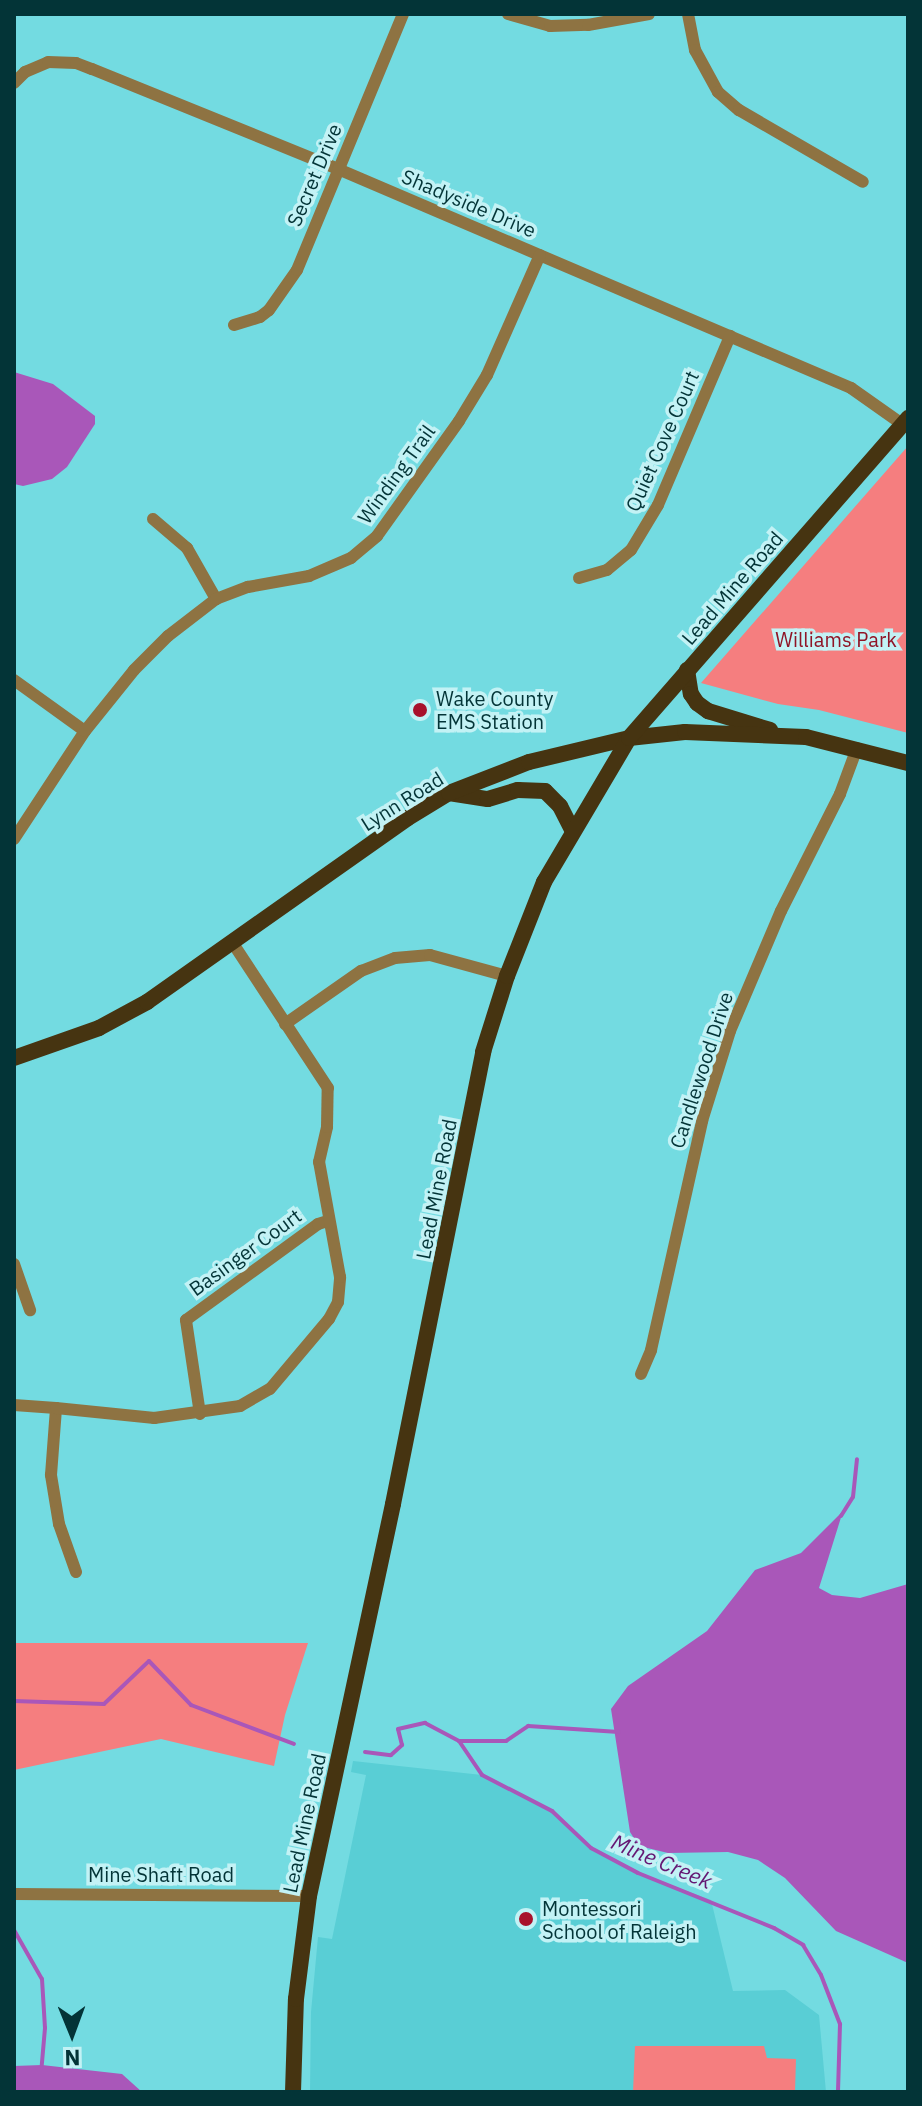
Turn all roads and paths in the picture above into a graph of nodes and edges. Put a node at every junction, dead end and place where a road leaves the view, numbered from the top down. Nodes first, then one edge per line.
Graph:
1 (403, 14) edge
2 (508, 14) edge
3 (649, 14) edge
4 (688, 14) edge
5 (14, 83) edge
6 (338, 169) junction
7 (863, 182) dead end
8 (540, 255) junction
9 (234, 325) dead end
10 (730, 336) junction
11 (905, 421) edge
12 (153, 519) dead end
13 (579, 578) dead end
14 (216, 599) junction
15 (687, 670) junction
16 (14, 680) edge
17 (85, 731) junction
18 (782, 735) junction
19 (629, 738) junction
20 (857, 748) junction
21 (908, 763) edge
22 (449, 793) junction
23 (572, 830) junction
24 (14, 839) edge
25 (232, 942) junction
26 (507, 976) junction
27 (285, 1024) junction
28 (14, 1058) edge
29 (328, 1221) junction
30 (14, 1264) edge
31 (30, 1310) dead end
32 (641, 1374) dead end
33 (14, 1405) edge
34 (56, 1408) junction
35 (200, 1414) junction
36 (76, 1572) dead end
37 (14, 1894) edge
38 (309, 1896) junction
39 (293, 2092) edge

1 - 6 street, Secret Drive
2 - 3 street
4 - 7 street
5 - 6 street, Shadyside Drive
6 - 8 street, Shadyside Drive
6 - 9 street, Secret Drive
8 - 10 street, Shadyside Drive
8 - 14 street, Winding Trail
10 - 11 street, Shadyside Drive
10 - 13 street, Quiet Cove Court
11 - 15 main road, Lead Mine Road
12 - 14 street
14 - 17 street, Winding Trail
15 - 18 main road
15 - 19 main road, Lead Mine Road
16 - 17 street
17 - 24 street, Winding Trail
18 - 19 main road, Lynn Road
18 - 20 main road, Lynn Road
19 - 22 main road, Lynn Road
19 - 23 main road, Lead Mine Road
20 - 21 main road, Lynn Road
20 - 32 street, Candlewood Drive
22 - 23 main road
22 - 25 main road, Lynn Road
23 - 26 main road, Lead Mine Road
25 - 27 street
25 - 28 main road, Lynn Road
26 - 27 street
26 - 38 main road, Lead Mine Road
27 - 29 street
29 - 35 street
29 - 35 street, Basinger Court
30 - 31 street
33 - 34 street
34 - 35 street
34 - 36 street
37 - 38 street, Mine Shaft Road
38 - 39 main road, Lead Mine Road

